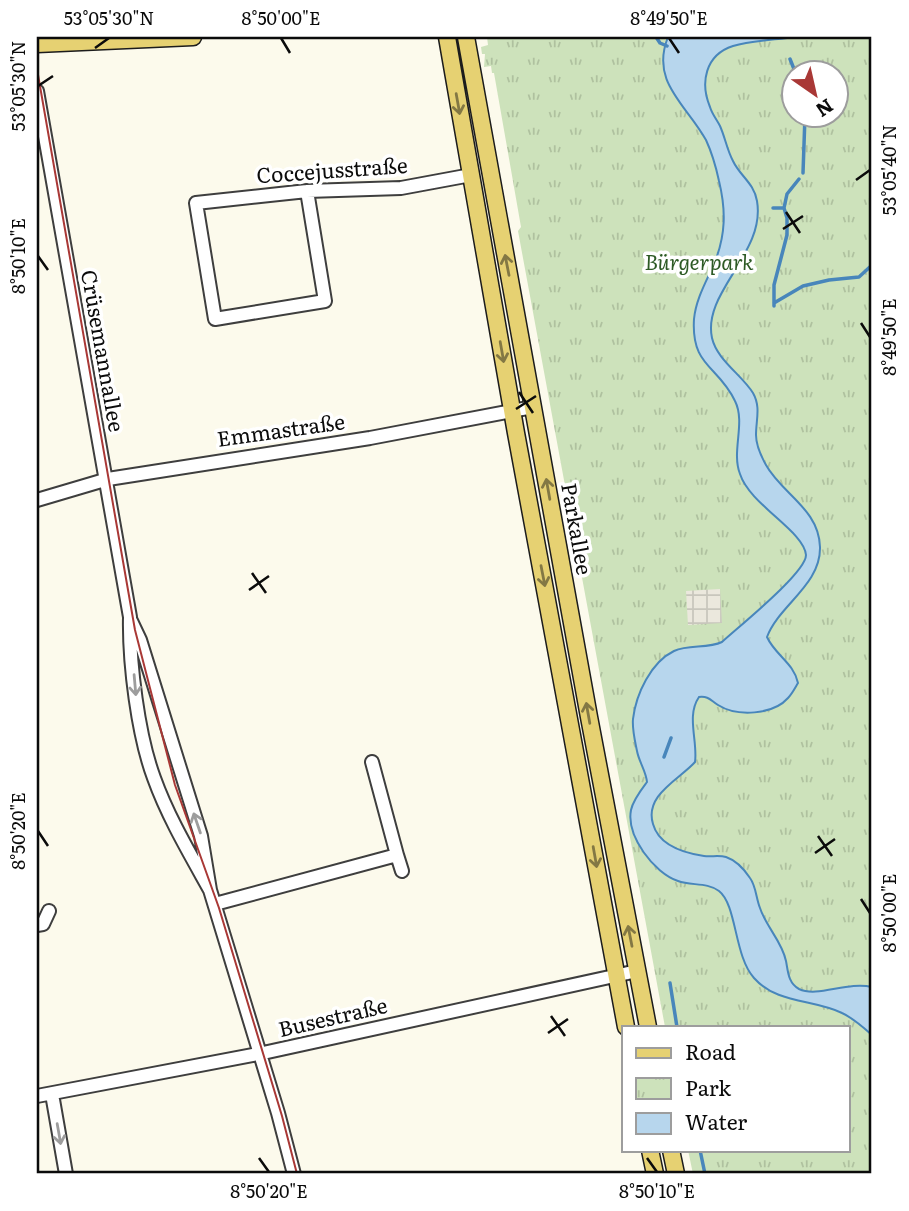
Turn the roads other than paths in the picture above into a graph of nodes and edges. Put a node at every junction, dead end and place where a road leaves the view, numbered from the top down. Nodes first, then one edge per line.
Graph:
1 (193, 37) edge
2 (447, 37) edge
3 (466, 37) edge
4 (37, 44) edge
5 (37, 91) edge
6 (471, 175) junction
7 (307, 191) junction
8 (533, 407) junction
9 (512, 411) junction
10 (105, 479) junction
11 (37, 500) edge
12 (130, 617) junction
13 (372, 762) dead end
14 (397, 855) junction
15 (402, 871) dead end
16 (210, 890) junction
17 (215, 904) junction
18 (49, 911) dead end
19 (37, 925) edge
20 (637, 971) junction
21 (617, 975) junction
22 (626, 1026) edge
23 (648, 1026) edge
24 (260, 1054) junction
25 (52, 1094) junction
26 (37, 1096) edge
27 (650, 1152) edge
28 (671, 1152) edge
29 (66, 1174) edge
30 (294, 1174) edge
31 (655, 1174) edge
32 (676, 1174) edge

1 - 4 main road
2 -> 6 main road, Parkallee
8 -> 3 main road, Parkallee
5 - 10 street, Crüsemannallee
6 - 7 street, Coccejusstraße
6 -> 9 main road, Parkallee
7 - 7 street, Coccejusstraße
8 - 9 street, Emmastraße
20 -> 8 main road, Parkallee
9 - 10 street, Emmastraße
9 -> 21 main road, Parkallee
10 - 11 street, Emmastraße
10 - 12 street, Crüsemannallee
16 -> 12 street, Crüsemannallee
12 -> 16 street, Crüsemannallee
13 - 14 street
14 - 15 street
14 - 17 street
16 - 17 street, Crüsemannallee
17 - 24 street, Crüsemannallee
18 - 19 street
20 - 21 street, Busestraße
20 - 23 main road, Parkallee
21 - 22 main road, Parkallee
21 - 24 street, Busestraße
24 - 25 street, Busestraße
24 - 30 street, Crüsemannallee
25 - 26 street, Busestraße
25 -> 29 street
27 - 31 main road
28 - 32 main road

